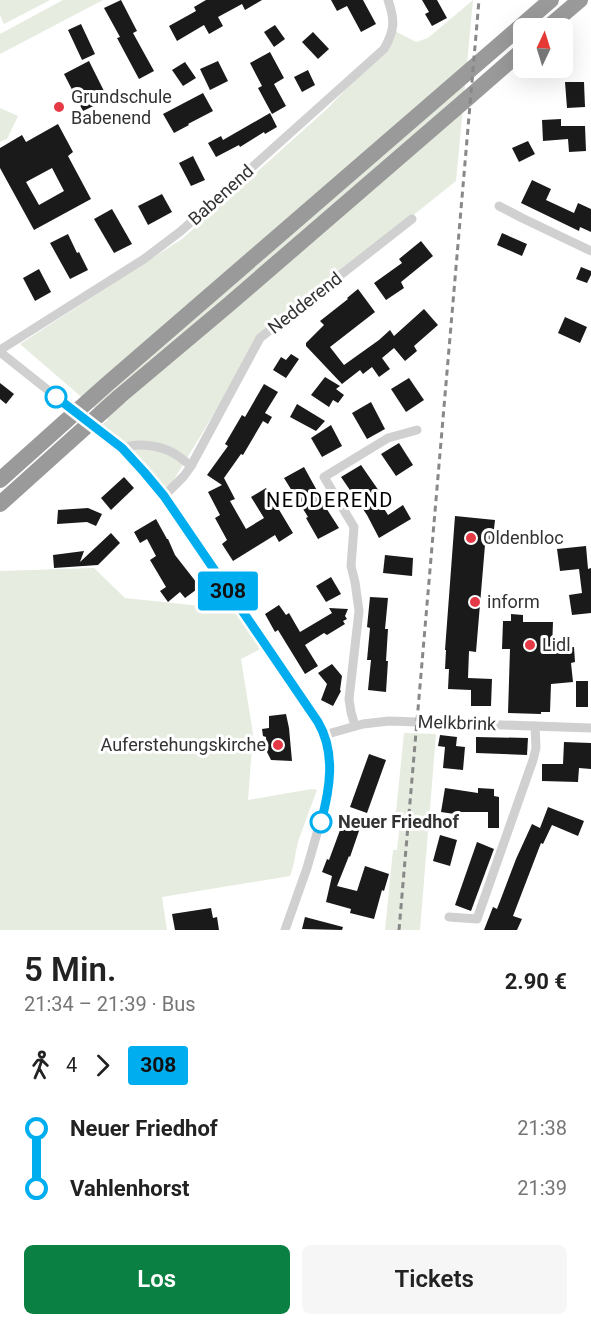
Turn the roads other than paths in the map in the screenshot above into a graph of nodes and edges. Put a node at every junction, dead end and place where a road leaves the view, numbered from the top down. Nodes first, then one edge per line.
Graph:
1 (388, 0) edge
2 (551, 0) edge
3 (580, 0) edge
4 (559, 18) edge
5 (513, 58) edge
6 (499, 206) dead end
7 (412, 219) dead end
8 (591, 251) edge
9 (0, 351) edge
10 (417, 430) dead end
11 (122, 448) junction
12 (191, 466) junction
13 (0, 480) edge
14 (164, 496) junction
15 (0, 504) edge
16 (355, 726) junction
17 (535, 726) junction
18 (591, 728) edge
19 (324, 735) junction
20 (448, 917) dead end
21 (285, 930) edge

1 - 9 street, Babenend
2 - 13 highway
3 - 4 highway
5 - 15 highway
6 - 8 street
7 - 12 street, Nedderend
9 - 11 street
10 - 16 street
11 - 12 street
11 - 14 street
12 - 14 street, Nedderend
14 - 19 street
16 - 17 street, Melkbrink
16 - 19 street, Melkbrink
17 - 18 street, Melkbrink
17 - 20 street
19 - 21 street

